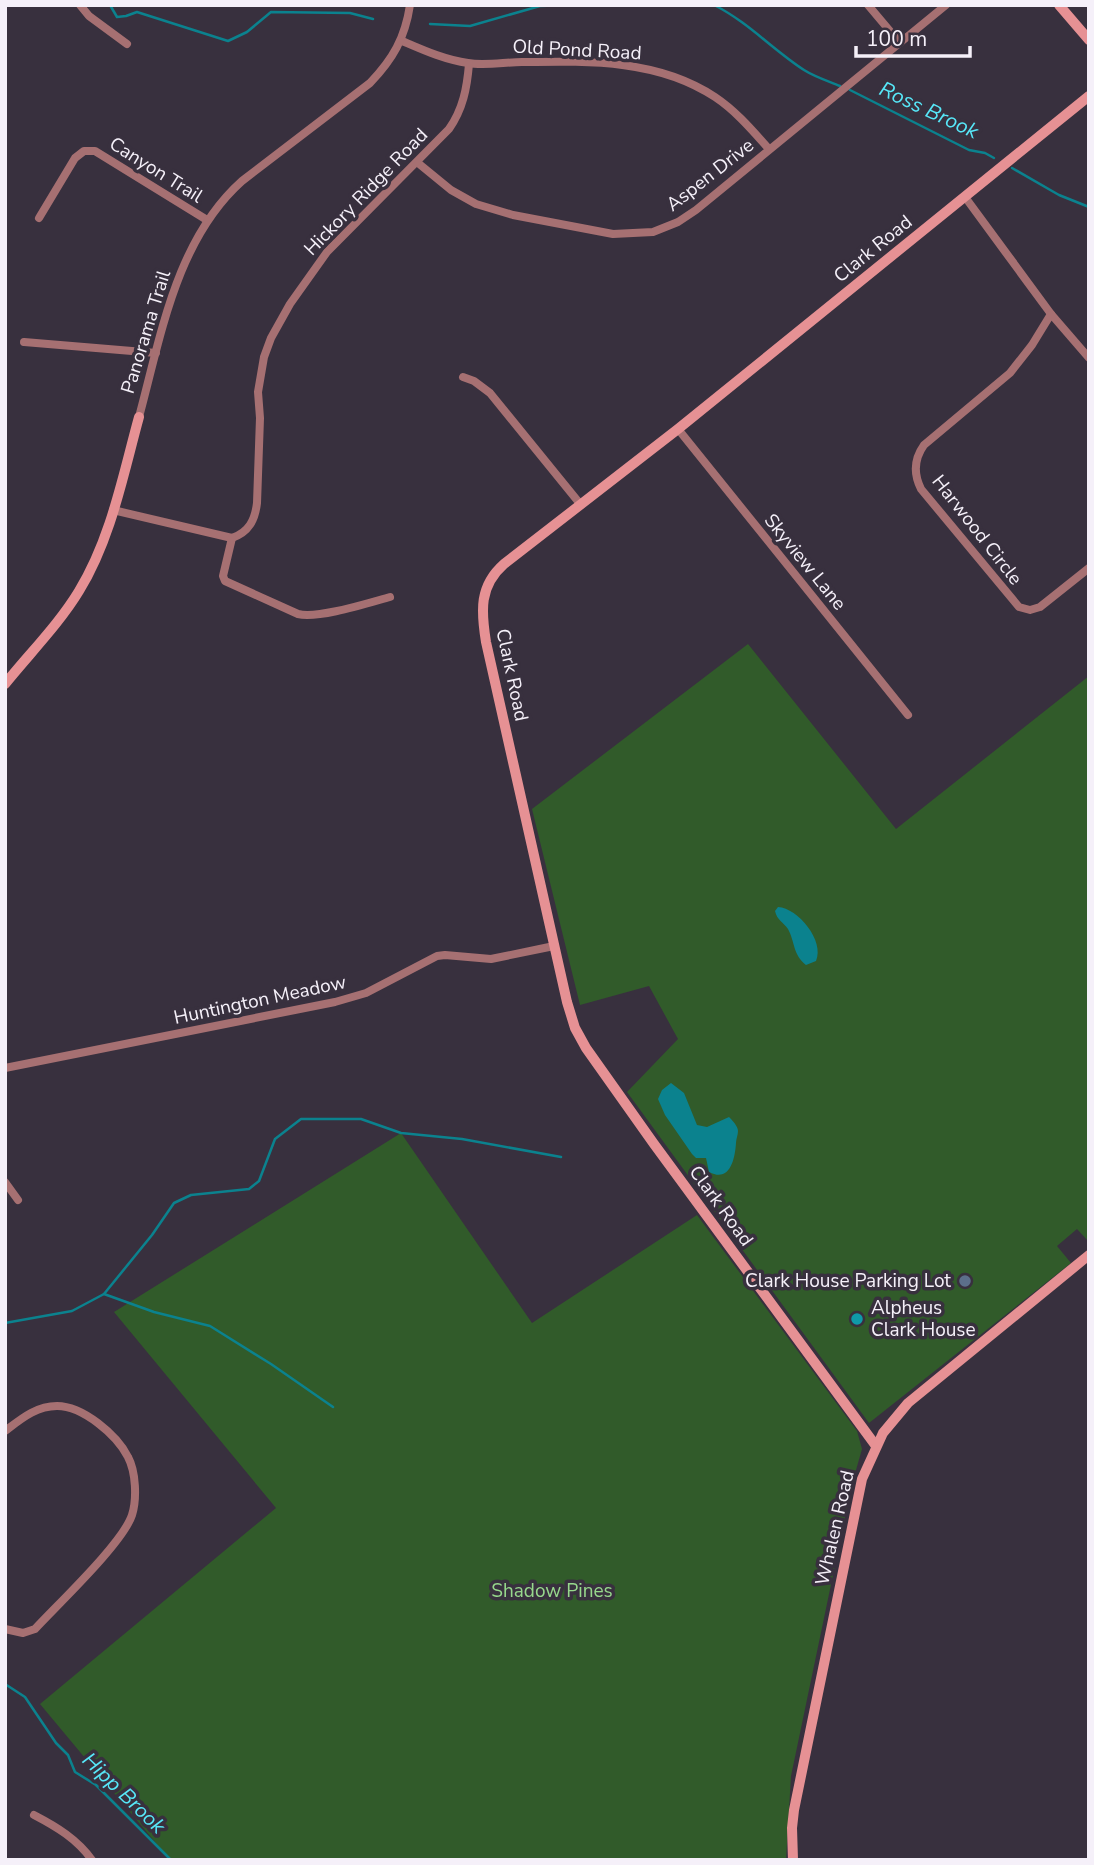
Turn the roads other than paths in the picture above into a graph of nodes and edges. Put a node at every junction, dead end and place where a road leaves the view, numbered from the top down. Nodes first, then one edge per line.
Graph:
1 (80, 5) edge
2 (410, 5) edge
3 (868, 5) edge
4 (947, 5) edge
5 (1064, 7) edge
6 (1089, 40) edge
7 (402, 41) junction
8 (900, 43) junction
9 (127, 44) dead end
10 (469, 64) junction
11 (1089, 96) edge
12 (769, 149) junction
13 (418, 163) junction
14 (965, 197) junction
15 (39, 218) dead end
16 (207, 220) junction
17 (1051, 314) junction
18 (24, 342) dead end
19 (156, 353) junction
20 (1089, 358) edge
21 (463, 377) dead end
22 (139, 417) joint
23 (678, 429) junction
24 (581, 505) junction
25 (113, 510) junction
26 (232, 538) junction
27 (1089, 568) edge
28 (390, 597) dead end
29 (5, 684) edge
30 (908, 715) dead end
31 (555, 946) junction
32 (5, 1068) edge
33 (5, 1182) edge
34 (18, 1200) dead end
35 (1089, 1255) edge
36 (5, 1431) edge
37 (876, 1446) junction
38 (5, 1629) edge
39 (34, 1815) dead end
40 (92, 1860) edge
41 (793, 1860) edge

1 - 9 street
2 - 7 street, Panorama Trail
3 - 8 street
4 - 8 street, Aspen Drive
5 - 6 street
7 - 10 street, Old Pond Road
7 - 16 street, Panorama Trail
8 - 12 street, Aspen Drive
10 - 12 street, Old Pond Road
10 - 13 street, Hickory Ridge Road
11 - 14 street, Clark Road
12 - 13 street, Aspen Drive
13 - 26 street, Hickory Ridge Road
14 - 17 street
14 - 23 street, Clark Road
15 - 16 street, Canyon Trail
16 - 19 street, Panorama Trail
17 - 20 street
17 - 27 street, Harwood Circle
18 - 19 street
19 - 22 street, Panorama Trail
21 - 24 street
22 - 25 street, Panorama Trail
23 - 24 street, Clark Road
23 - 30 street, Skyview Lane
24 - 31 street, Clark Road
25 - 26 street
25 - 29 street, Panorama Trail
26 - 28 street
31 - 32 street, Huntington Meadow
31 - 37 street, Clark Road
33 - 34 street
35 - 37 street, Whalen Road
36 - 38 street
37 - 41 street, Whalen Road
39 - 40 street

